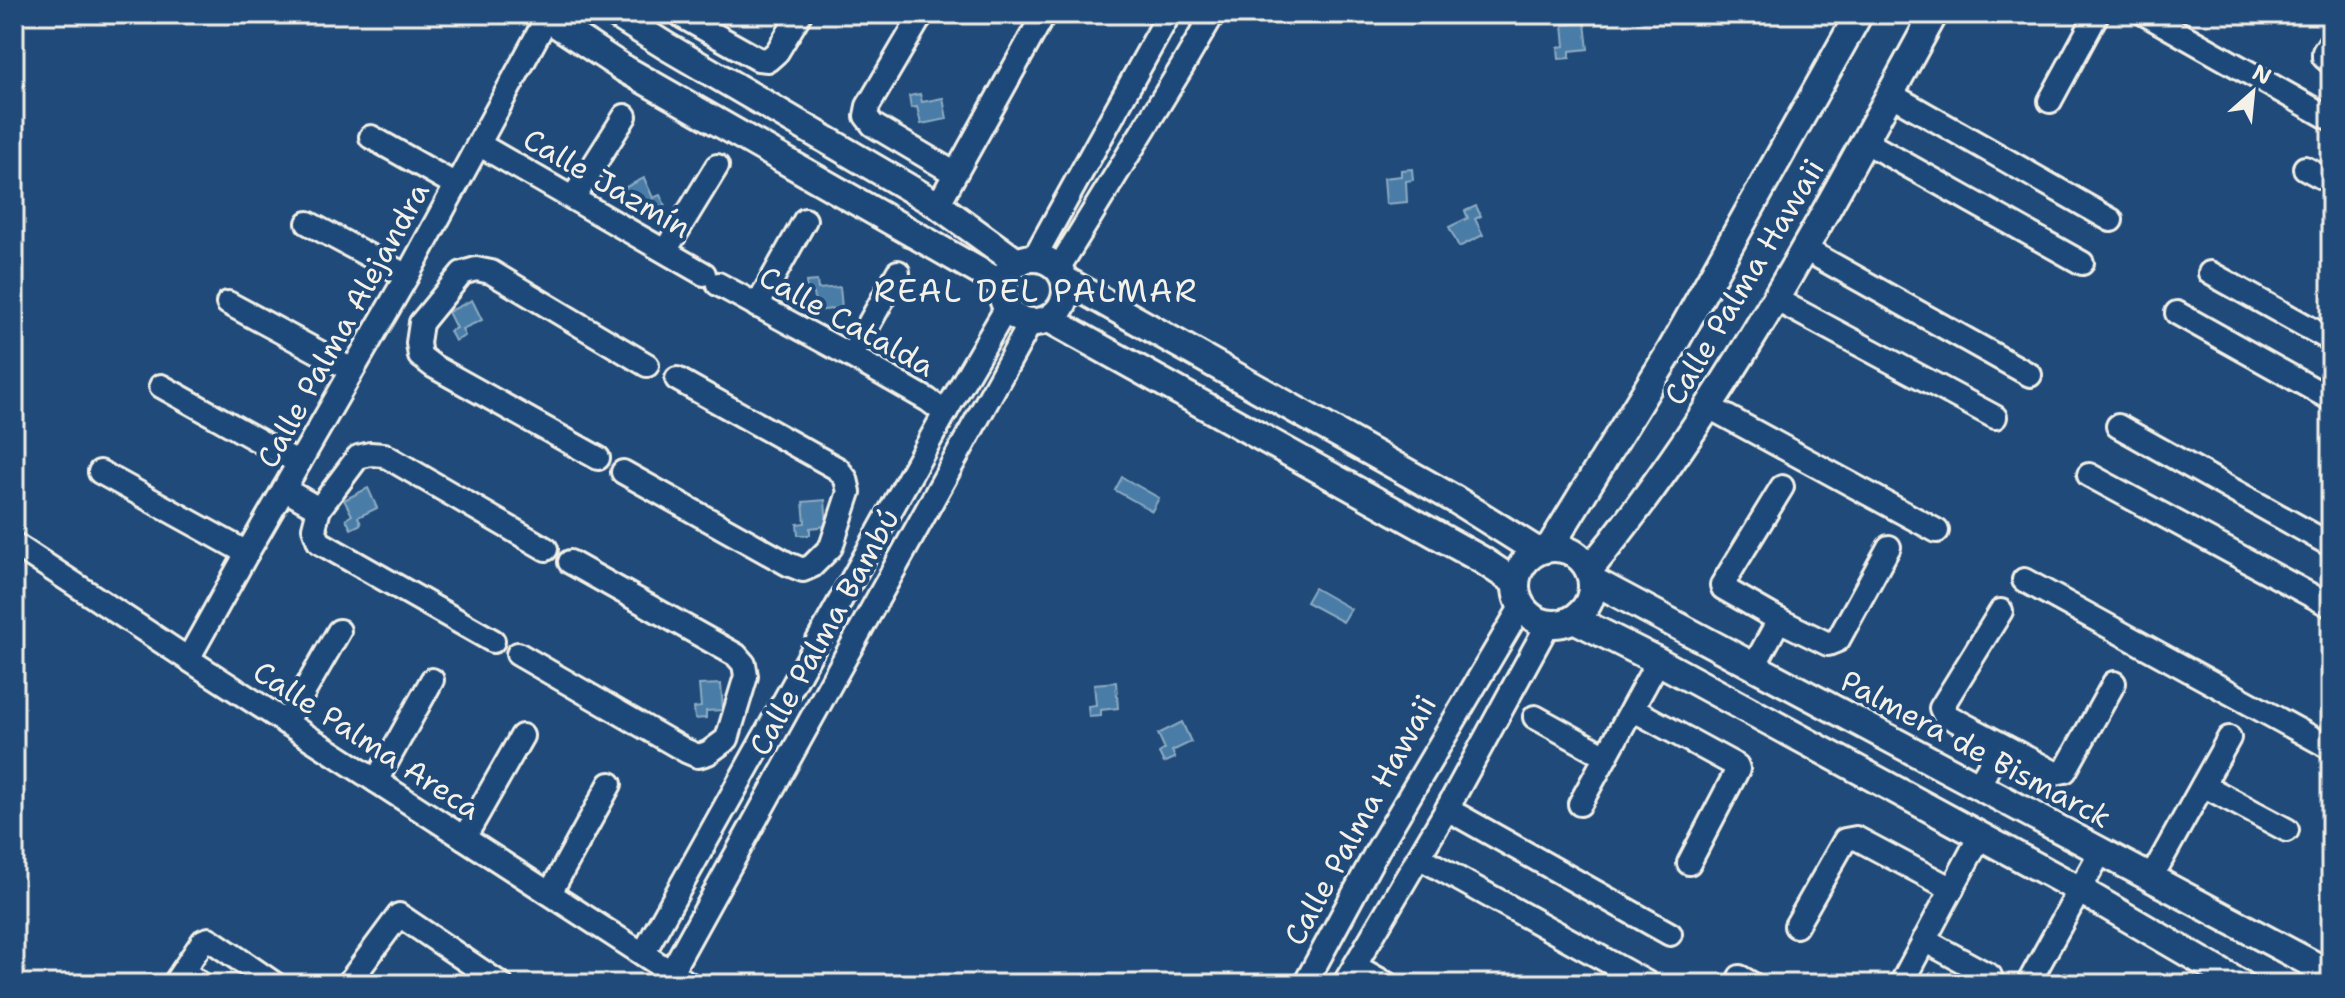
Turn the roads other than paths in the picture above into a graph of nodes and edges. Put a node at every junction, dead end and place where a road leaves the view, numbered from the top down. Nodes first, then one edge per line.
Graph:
1 (615, 14) edge
2 (800, 14) edge
3 (922, 14) edge
4 (1044, 14) edge
5 (1169, 14) edge
6 (1213, 14) edge
7 (1859, 14) edge
8 (1934, 14) edge
9 (2097, 14) edge
10 (2145, 14) edge
11 (546, 15) edge
12 (684, 16) edge
13 (2331, 41) edge
14 (666, 46) junction
15 (2331, 63) edge
16 (1890, 94) junction
17 (2050, 101) dead end
18 (625, 116) dead end
19 (2331, 119) edge
20 (371, 137) dead end
21 (1864, 141) junction
22 (480, 145) junction
23 (717, 166) dead end
24 (2305, 168) dead end
25 (954, 173) junction
26 (2331, 182) edge
27 (456, 185) junction
28 (573, 198) junction
29 (938, 205) junction
30 (805, 220) dead end
31 (2111, 220) dead end
32 (308, 223) dead end
33 (1803, 248) junction
34 (665, 251) junction
35 (2082, 263) dead end
36 (1044, 267) junction
37 (898, 272) dead end
38 (2210, 273) dead end
39 (407, 276) junction
40 (711, 279) joint
41 (1005, 296) junction
42 (1775, 299) junction
43 (228, 303) dead end
44 (389, 305) junction
45 (757, 306) junction
46 (2177, 313) dead end
47 (1040, 320) junction
48 (421, 323) junction
49 (2331, 340) edge
50 (851, 356) junction
51 (647, 365) dead end
52 (352, 370) junction
53 (2030, 375) dead end
54 (677, 379) dead end
55 (161, 386) dead end
56 (2331, 399) edge
57 (1709, 407) junction
58 (945, 413) junction
59 (1995, 417) dead end
60 (2118, 426) dead end
61 (598, 458) dead end
62 (299, 463) junction
63 (100, 472) dead end
64 (623, 472) dead end
65 (2089, 475) dead end
66 (1782, 487) dead end
67 (284, 489) junction
68 (319, 509) junction
69 (1937, 531) dead end
70 (14, 544) edge
71 (2331, 545) edge
72 (831, 547) junction
73 (1889, 547) dead end
74 (546, 549) dead end
75 (1544, 549) junction
76 (247, 553) junction
77 (570, 562) dead end
78 (862, 565) junction
79 (1590, 575) junction
80 (2024, 580) dead end
81 (1518, 594) junction
82 (2331, 606) edge
83 (2001, 611) dead end
84 (1779, 620) junction
85 (1561, 621) junction
86 (339, 631) dead end
87 (493, 641) dead end
88 (518, 654) dead end
89 (188, 659) junction
90 (1658, 661) junction
91 (1754, 666) junction
92 (432, 680) dead end
93 (2114, 683) dead end
94 (1632, 709) junction
95 (1535, 717) dead end
96 (286, 723) junction
97 (522, 736) dead end
98 (2229, 738) dead end
99 (727, 739) junction
100 (2001, 745) junction
101 (2331, 748) edge
102 (754, 755) junction
103 (1606, 756) junction
104 (376, 781) junction
105 (610, 784) dead end
106 (2203, 785) junction
107 (1978, 786) junction
108 (1580, 804) dead end
109 (1447, 809) junction
110 (2287, 830) dead end
111 (1980, 836) junction
112 (464, 838) junction
113 (2101, 851) junction
114 (1419, 857) junction
115 (1689, 863) dead end
116 (2151, 878) junction
117 (1952, 889) junction
118 (2080, 890) junction
119 (550, 893) junction
120 (1796, 926) dead end
121 (1670, 934) dead end
122 (1924, 940) junction
123 (643, 954) junction
124 (1350, 975) edge
125 (1990, 976) dead end
126 (2331, 976) edge
127 (680, 978) edge
128 (186, 980) edge
129 (1647, 983) edge
130 (275, 984) edge
131 (348, 984) edge
132 (501, 984) edge
133 (1305, 984) edge
134 (1387, 984) edge
135 (1901, 984) edge
136 (2028, 984) edge
137 (2241, 984) edge
138 (2323, 984) edge

1 - 14 street
2 - 12 street
3 - 25 street
4 - 25 street
5 - 36 street
6 - 36 street
7 - 75 street, Calle Palma Hawaii
8 - 16 street, Calle Palma Hawaii
9 - 17 street
10 - 19 street
11 - 22 street, Calle Palma Alejandra
11 - 41 street
12 - 14 street
13 - 15 street
14 - 29 street
16 - 21 street, Calle Palma Hawaii
16 - 31 street
18 - 28 street
20 - 27 street
21 - 33 street, Calle Palma Hawaii
21 - 35 street
22 - 27 street, Calle Palma Alejandra
22 - 28 street, Calle Jazmín
23 - 34 street
24 - 26 street
25 - 29 street
27 - 39 street, Calle Palma Alejandra
28 - 34 street, Calle Jazmín
29 - 36 street
30 - 45 street
32 - 39 street
33 - 42 street, Calle Palma Hawaii
33 - 53 street
34 - 40 street, Calle Jazmín
36 - 41 street
36 - 47 street
36 - 75 street
37 - 50 street
38 - 49 street
39 - 44 street, Calle Palma Alejandra
40 - 45 street, Calle Catalda
41 - 47 street
41 - 58 street, Calle Palma Bambú
42 - 57 street, Calle Palma Hawaii
42 - 59 street
43 - 52 street
44 - 48 street
44 - 52 street, Calle Palma Alejandra
45 - 50 street, Calle Catalda
46 - 56 street
47 - 81 street
47 - 127 street, Calle Palma Bambú
48 - 51 street
48 - 61 street
50 - 58 street, Calle Catalda
52 - 62 street, Calle Palma Alejandra
54 - 72 street
55 - 62 street
57 - 69 street
57 - 79 street, Calle Palma Hawaii
58 - 78 street, Calle Palma Bambú
60 - 71 street
62 - 67 street, Calle Palma Alejandra
63 - 76 street
64 - 72 street
65 - 82 street
66 - 84 street
67 - 68 street
67 - 76 street, Calle Palma Alejandra
68 - 74 street
68 - 87 street
70 - 89 street, Calle Palma Areca
72 - 78 street
73 - 84 street
75 - 79 street
75 - 81 street
76 - 89 street, Calle Palma Alejandra
77 - 99 street
78 - 102 street, Calle Palma Bambú
79 - 85 street
79 - 91 street, Palmera de Bismarck
80 - 101 street
81 - 85 street
81 - 133 street, Calle Palma Hawaii
83 - 100 street
84 - 91 street
85 - 90 street
85 - 109 street
86 - 96 street
88 - 99 street
89 - 96 street, Calle Palma Areca
90 - 94 street
90 - 111 street
91 - 107 street, Palmera de Bismarck
92 - 104 street
93 - 100 street
94 - 103 street
94 - 115 street
95 - 103 street
96 - 104 street, Calle Palma Areca
97 - 112 street
98 - 106 street
99 - 102 street
100 - 107 street
102 - 123 street, Calle Palma Bambú
103 - 108 street
104 - 112 street, Calle Palma Areca
105 - 119 street
106 - 110 street
106 - 116 street
107 - 113 street, Palmera de Bismarck
109 - 114 street
109 - 121 street
111 - 117 street
111 - 118 street
112 - 119 street, Calle Palma Areca
113 - 116 street, Palmera de Bismarck
113 - 118 street
114 - 124 street
114 - 129 street
116 - 126 street, Palmera de Bismarck
117 - 120 street
117 - 122 street
118 - 136 street
118 - 137 street
119 - 123 street, Calle Palma Areca
122 - 125 street
122 - 135 street
123 - 127 street, Calle Palma Areca
124 - 134 street
126 - 138 street
128 - 130 street
131 - 132 street

